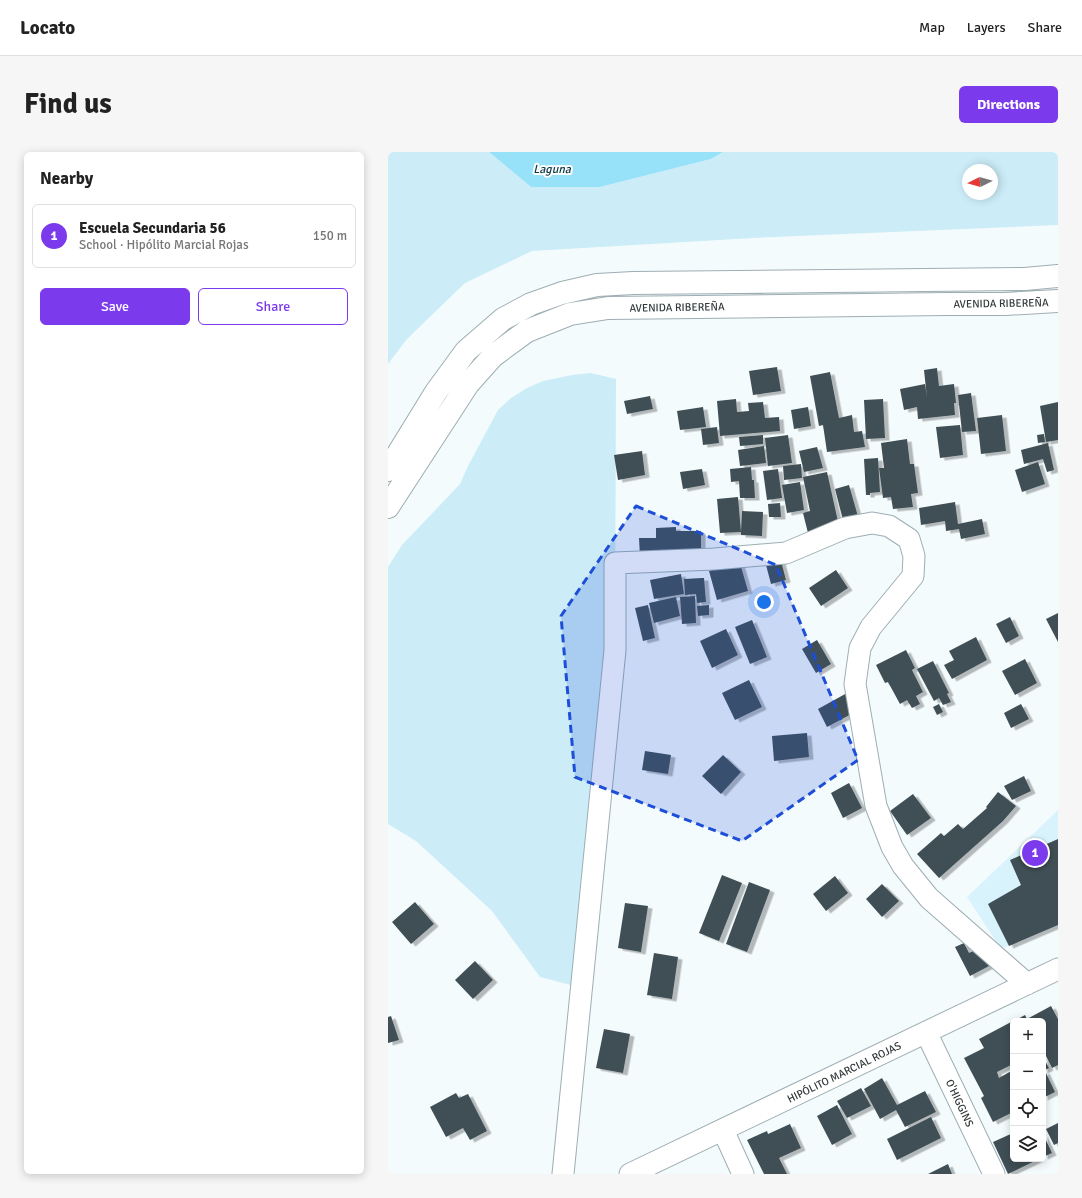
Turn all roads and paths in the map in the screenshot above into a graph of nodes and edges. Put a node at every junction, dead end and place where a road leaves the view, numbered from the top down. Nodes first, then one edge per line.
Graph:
1 (1058, 276) edge
2 (1058, 301) edge
3 (388, 470) edge
4 (388, 507) edge
5 (1058, 969) edge
6 (1027, 984) junction
7 (926, 1032) junction
8 (723, 1130) junction
9 (636, 1172) edge
10 (563, 1174) edge
11 (743, 1174) edge
12 (994, 1174) edge

1 - 3 main road
2 - 4 main road, AVENIDA RIBEREÑA
5 - 6 street, HIPÓLITO MARCIAL ROJAS
6 - 7 street, HIPÓLITO MARCIAL ROJAS
6 - 10 street
7 - 8 street, HIPÓLITO MARCIAL ROJAS
7 - 12 street, O'HIGGINS
8 - 9 street, HIPÓLITO MARCIAL ROJAS
8 - 11 street

